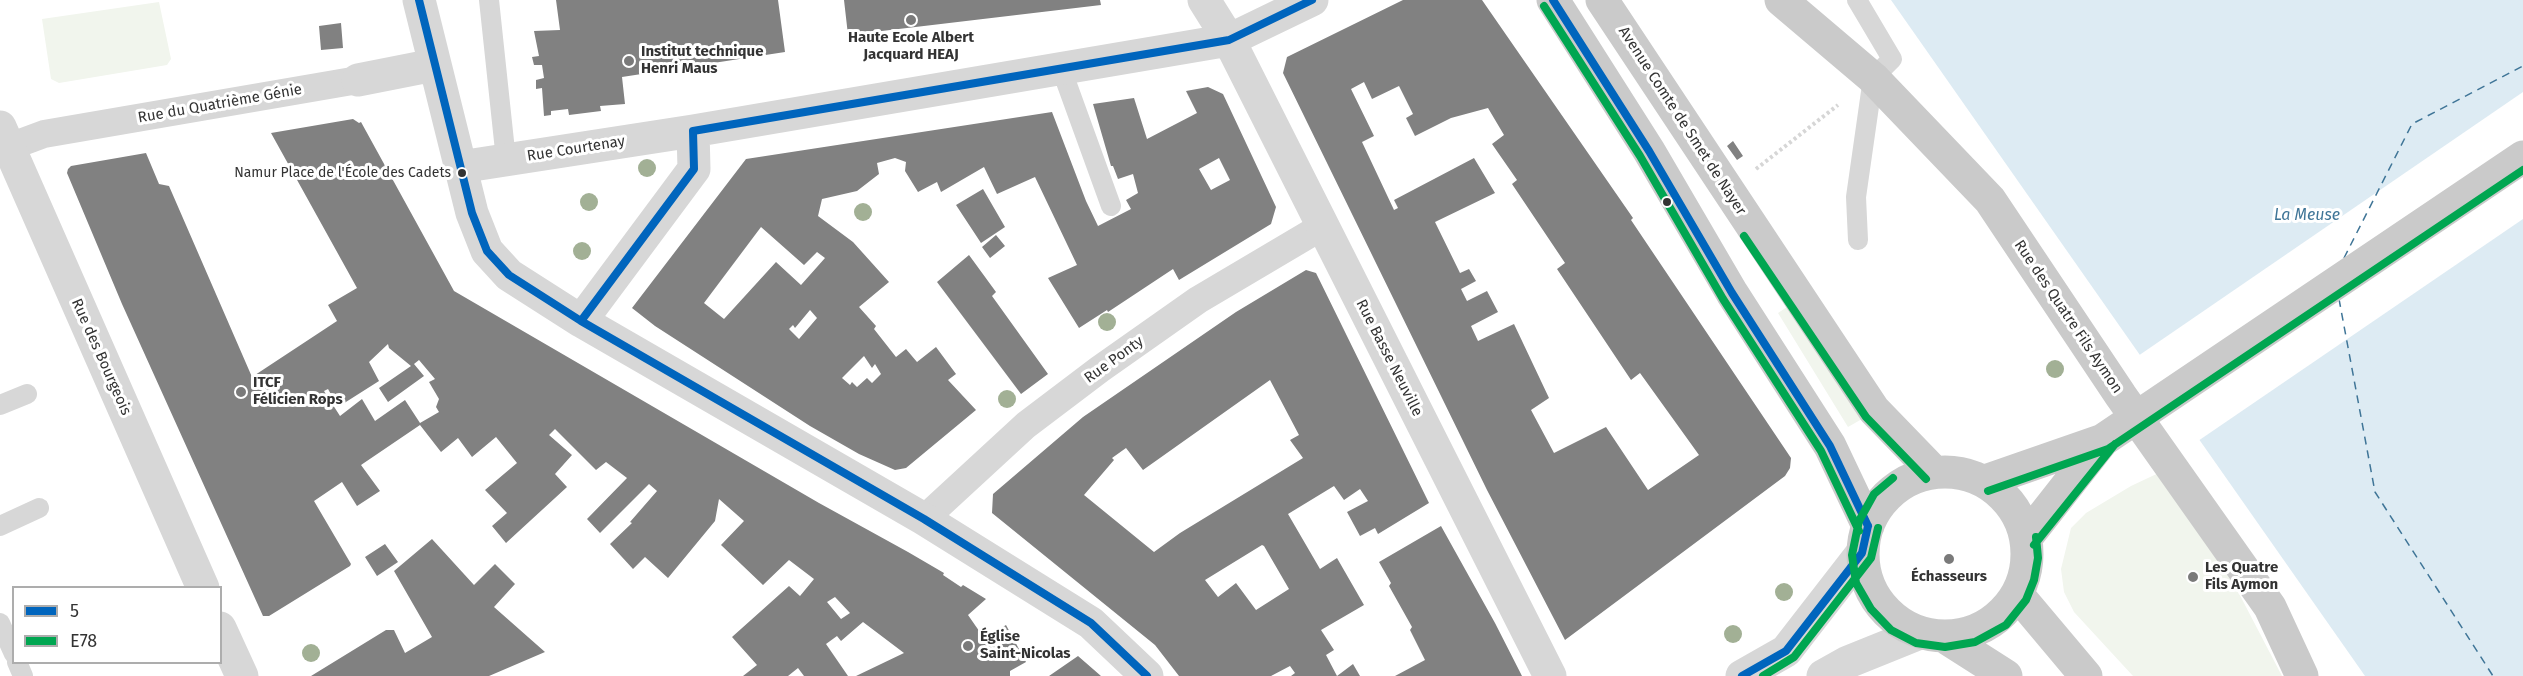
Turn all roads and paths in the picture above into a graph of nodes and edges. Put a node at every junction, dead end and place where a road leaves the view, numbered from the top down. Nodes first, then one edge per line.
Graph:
1 (419, 0) edge
2 (489, 0) edge
3 (1204, 0) edge
4 (1312, 0) edge
5 (1553, 0) edge
6 (1602, 0) edge
7 (1781, 0) edge
8 (1857, 0) edge
9 (1229, 40) junction
10 (434, 66) junction
11 (1061, 68) junction
12 (1873, 78) junction
13 (358, 80) joint
14 (693, 131) junction
15 (4, 137) edge
16 (2523, 157) edge
17 (506, 160) junction
18 (460, 167) junction
19 (1727, 192) junction
20 (1111, 206) dead end
21 (1323, 226) junction
22 (1858, 240) dead end
23 (581, 321) junction
24 (27, 394) dead end
25 (0, 405) edge
26 (2103, 440) junction
27 (1934, 472) junction
28 (1985, 481) junction
29 (39, 508) dead end
30 (924, 519) junction
31 (0, 526) edge
32 (2026, 538) junction
33 (1865, 539) junction
34 (202, 586) edge
35 (2017, 594) junction
36 (0, 623) edge
37 (222, 632) edge
38 (1933, 635) junction
39 (12, 650) edge
40 (242, 676) edge
41 (1147, 676) edge
42 (1550, 676) edge
43 (1742, 676) edge
44 (1823, 676) edge
45 (2006, 676) edge
46 (2086, 676) edge
47 (2302, 676) edge

1 - 10 street
2 - 17 lane
3 - 9 street, Rue Basse Neuville
4 - 9 street, Rue Courtenay
5 - 33 main road
6 - 19 main road, Avenue Comte de Smet de Nayer
7 - 12 main road, Rue des Quatre Fils Aymon
8 - 12 lane
9 - 11 street, Rue Courtenay
9 - 21 street, Rue Basse Neuville
10 - 13 street, Rue du Quatrième Génie
10 - 18 street
11 - 14 street, Rue Courtenay
11 - 20 lane
12 - 19 path
12 - 22 lane
12 - 47 main road, Rue des Quatre Fils Aymon
13 - 15 street, Rue du Quatrième Génie
14 - 17 street, Rue Courtenay
14 - 23 street
15 - 34 street, Rue des Bourgeois
16 - 26 main road
17 - 18 street, Rue Courtenay
18 - 23 street
19 - 27 main road, Avenue Comte de Smet de Nayer
21 - 30 street, Rue Ponty
21 - 42 street, Rue Basse Neuville
23 - 30 street
24 - 25 lane
26 - 28 main road
26 - 32 main road
27 - 28 main road
27 - 33 main road
28 - 32 main road
29 - 31 lane
30 - 41 street
32 - 35 main road
33 - 38 main road
33 - 43 street
35 - 38 main road
35 - 46 main road
36 - 39 lane
37 - 40 street
38 - 44 street
38 - 45 main road

